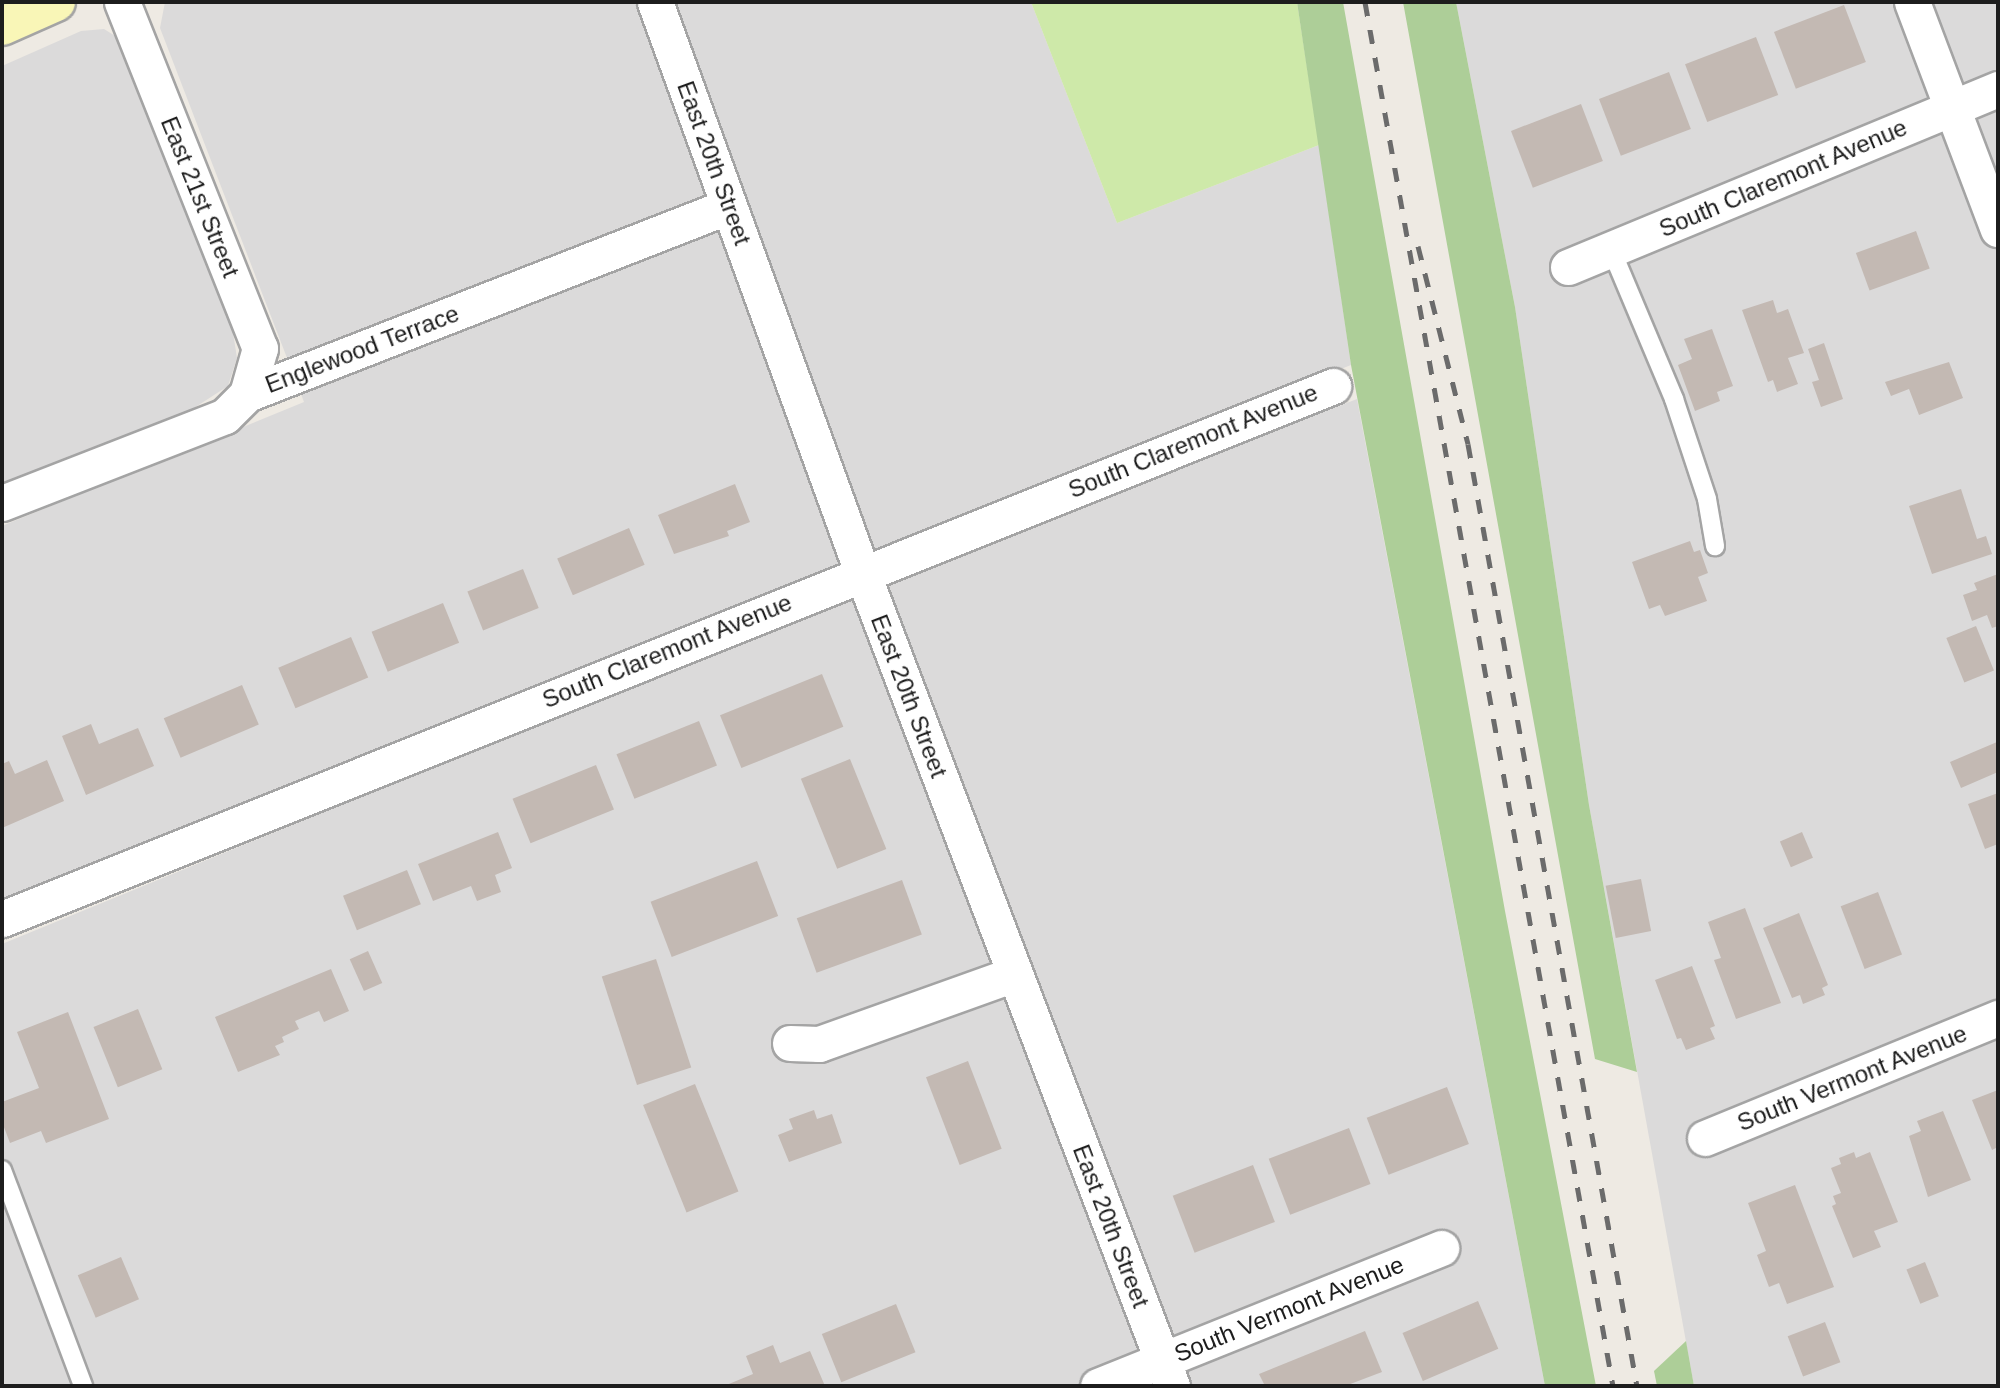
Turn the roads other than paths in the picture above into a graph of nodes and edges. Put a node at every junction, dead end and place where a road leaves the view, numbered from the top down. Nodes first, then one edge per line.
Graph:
1 (56, 2) edge
2 (122, 2) edge
3 (655, 2) edge
4 (1912, 2) edge
5 (2, 26) edge
6 (1998, 89) edge
7 (1952, 108) junction
8 (729, 206) junction
9 (1998, 229) edge
10 (1611, 249) junction
11 (1568, 267) dead end
12 (1333, 386) dead end
13 (247, 394) junction
14 (2, 503) edge
15 (1715, 546) dead end
16 (862, 572) junction
17 (2, 919) edge
18 (1015, 974) junction
19 (1998, 1018) edge
20 (790, 1044) dead end
21 (1705, 1138) dead end
22 (2, 1170) edge
23 (1441, 1248) dead end
24 (1167, 1373) edge
25 (83, 1386) edge
26 (1098, 1386) edge

1 - 5 main road
2 - 13 street, East 21st Street
3 - 8 street, East 20th Street
4 - 7 street
6 - 7 street, South Claremont Avenue
7 - 9 street
7 - 10 street, South Claremont Avenue
8 - 13 street, Englewood Terrace
8 - 16 street, East 20th Street
10 - 11 street, South Claremont Avenue
10 - 15 lane
12 - 16 street, South Claremont Avenue
13 - 14 street, Englewood Terrace
16 - 17 street, South Claremont Avenue
16 - 18 street, East 20th Street
18 - 20 street
18 - 24 street, East 20th Street
19 - 21 street, South Vermont Avenue
22 - 25 lane
23 - 24 street, South Vermont Avenue
24 - 26 street, South Vermont Avenue

